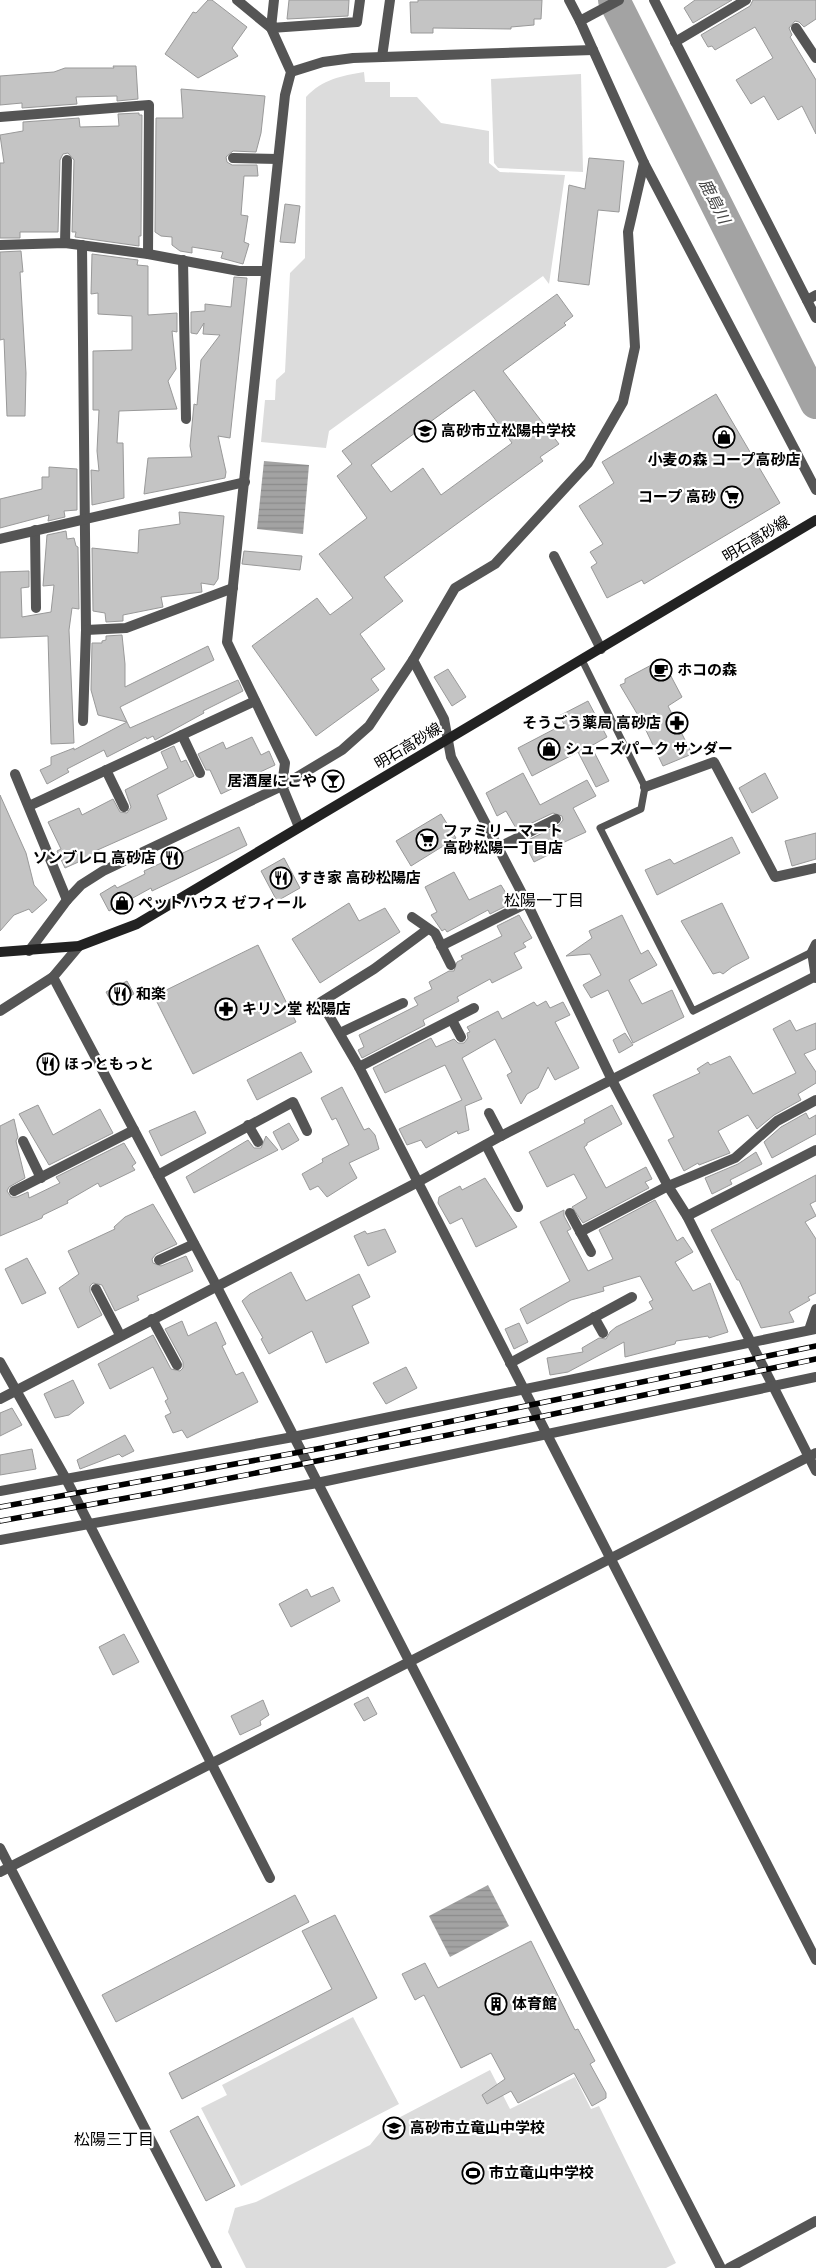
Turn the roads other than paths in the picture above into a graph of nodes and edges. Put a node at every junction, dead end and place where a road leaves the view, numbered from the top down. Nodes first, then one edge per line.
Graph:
1 (237, 0) edge
2 (274, 0) edge
3 (360, 0) edge
4 (390, 0) edge
5 (569, 0) edge
6 (619, 0) edge
7 (654, 0) edge
8 (746, 0) edge
9 (580, 20) junction
10 (271, 28) junction
11 (796, 28) dead end
12 (675, 42) junction
13 (812, 43) edge
14 (593, 50) junction
15 (382, 57) junction
16 (816, 58) edge
17 (291, 72) junction
18 (0, 117) edge
19 (233, 158) dead end
20 (278, 159) junction
21 (67, 160) dead end
22 (644, 163) junction
23 (66, 243) junction
24 (0, 244) edge
25 (82, 245) junction
26 (148, 254) junction
27 (183, 260) junction
28 (266, 271) junction
29 (811, 297) edge
30 (816, 318) edge
31 (186, 419) dead end
32 (245, 482) junction
33 (816, 490) edge
34 (86, 518) junction
35 (816, 520) edge
36 (35, 530) junction
37 (0, 539) edge
38 (554, 556) dead end
39 (233, 588) junction
40 (36, 608) dead end
41 (86, 630) junction
42 (601, 649) junction
43 (413, 660) junction
44 (582, 660) junction
45 (255, 701) junction
46 (83, 721) dead end
47 (182, 735) junction
48 (446, 741) junction
49 (106, 770) junction
50 (200, 773) dead end
51 (15, 774) dead end
52 (282, 786) junction
53 (645, 787) junction
54 (29, 806) junction
55 (124, 807) dead end
56 (556, 819) dead end
57 (299, 827) junction
58 (498, 848) junction
59 (816, 868) edge
60 (67, 900) junction
61 (527, 903) junction
62 (412, 916) dead end
63 (428, 928) junction
64 (79, 946) junction
65 (441, 946) junction
66 (814, 948) edge
67 (29, 951) junction
68 (0, 952) edge
69 (451, 965) dead end
70 (53, 977) junction
71 (816, 977) edge
72 (403, 1003) dead end
73 (474, 1008) dead end
74 (0, 1011) edge
75 (452, 1020) junction
76 (340, 1033) junction
77 (461, 1037) dead end
78 (359, 1067) junction
79 (612, 1080) junction
80 (816, 1100) edge
81 (489, 1113) dead end
82 (248, 1125) junction
83 (134, 1130) junction
84 (307, 1131) dead end
85 (501, 1136) junction
86 (23, 1141) dead end
87 (258, 1142) dead end
88 (486, 1144) junction
89 (816, 1150) edge
90 (158, 1175) junction
91 (41, 1178) junction
92 (418, 1182) junction
93 (668, 1186) junction
94 (14, 1191) dead end
95 (518, 1207) dead end
96 (570, 1213) dead end
97 (686, 1216) junction
98 (580, 1232) junction
99 (194, 1244) junction
100 (591, 1252) dead end
101 (158, 1260) dead end
102 (216, 1285) junction
103 (96, 1289) dead end
104 (632, 1297) dead end
105 (816, 1309) edge
106 (594, 1317) junction
107 (152, 1319) junction
108 (813, 1329) edge
109 (603, 1334) dead end
110 (120, 1335) junction
111 (750, 1343) junction
112 (0, 1362) edge
113 (510, 1363) junction
114 (177, 1365) dead end
115 (816, 1377) edge
116 (773, 1385) junction
117 (523, 1390) junction
118 (16, 1391) junction
119 (0, 1399) edge
120 (545, 1434) junction
121 (293, 1437) junction
122 (812, 1455) edge
123 (816, 1471) edge
124 (66, 1479) junction
125 (317, 1483) junction
126 (0, 1491) edge
127 (89, 1524) junction
128 (0, 1540) edge
129 (611, 1560) junction
130 (409, 1663) junction
131 (211, 1764) junction
132 (0, 1848) edge
133 (10, 1867) junction
134 (0, 1872) edge
135 (270, 1878) dead end
136 (816, 1960) edge
137 (816, 2221) edge
138 (217, 2268) edge
139 (721, 2268) edge
140 (729, 2268) edge

1 - 10 street
2 - 10 street
3 - 10 street
4 - 15 street
5 - 9 street
6 - 9 street
7 - 12 street
8 - 12 street
9 - 14 street
10 - 17 street
11 - 13 street
12 - 29 street
13 - 16 street
14 - 15 street
14 - 22 street
15 - 17 street
17 - 20 street
18 - 26 street
19 - 20 street
20 - 28 street
21 - 23 street
22 - 33 street
22 - 43 street
23 - 24 street
23 - 25 street
25 - 26 street
25 - 34 street
26 - 27 street
27 - 28 street
27 - 31 street
28 - 32 street
29 - 30 street
32 - 34 street
32 - 39 street
34 - 36 street
34 - 41 street
35 - 42 main road, 明石高砂線
36 - 37 street
36 - 40 street
38 - 42 street
39 - 41 street
39 - 45 street
41 - 46 street
42 - 44 main road, 明石高砂線
43 - 48 street
43 - 52 street
44 - 48 main road, 明石高砂線
44 - 53 lane
45 - 47 street
45 - 52 street
47 - 49 street
47 - 50 street
48 - 57 main road, 明石高砂線
48 - 58 street
49 - 54 street
49 - 55 street
51 - 54 street
52 - 57 street
52 - 60 street
53 - 59 street
53 - 66 lane
54 - 60 street
56 - 58 street
57 - 64 main road, 明石高砂線
58 - 61 street
60 - 67 street
61 - 65 street
61 - 79 street
62 - 63 street
63 - 65 street
63 - 76 street
64 - 67 main road, 明石高砂線
64 - 70 street
65 - 69 street
66 - 71 street
67 - 68 main road, 明石高砂線
70 - 74 street
70 - 83 street
71 - 79 street
72 - 76 street
73 - 75 street
75 - 77 street
75 - 78 street
76 - 78 street
78 - 92 street
79 - 85 street
79 - 93 street
80 - 93 street
81 - 85 street
82 - 84 street
82 - 87 street
82 - 90 street
83 - 90 street
83 - 91 street
85 - 88 street
86 - 91 street
88 - 92 street
88 - 95 street
89 - 97 street
90 - 99 street
91 - 94 street
92 - 102 street
92 - 113 street
93 - 97 street
93 - 98 street
96 - 98 street
97 - 111 street
98 - 100 street
99 - 101 street
99 - 102 street
102 - 107 street
102 - 121 street
103 - 110 street
104 - 106 street
105 - 108 street
106 - 109 street
106 - 113 street
107 - 110 street
107 - 114 street
108 - 111 street
110 - 118 street
111 - 116 street
111 - 117 street
112 - 118 street
113 - 117 street
115 - 116 street
116 - 120 street
116 - 122 street
117 - 120 street
117 - 121 street
118 - 119 street
118 - 124 street
120 - 125 street
120 - 129 street
121 - 124 street
121 - 125 street
122 - 123 street
122 - 129 street
124 - 126 street
124 - 127 street
125 - 127 street
125 - 130 street
127 - 128 street
127 - 131 street
129 - 130 street
129 - 136 street
130 - 131 street
130 - 139 street
131 - 133 street
131 - 135 street
132 - 133 street
133 - 134 street
133 - 138 street
137 - 140 street

